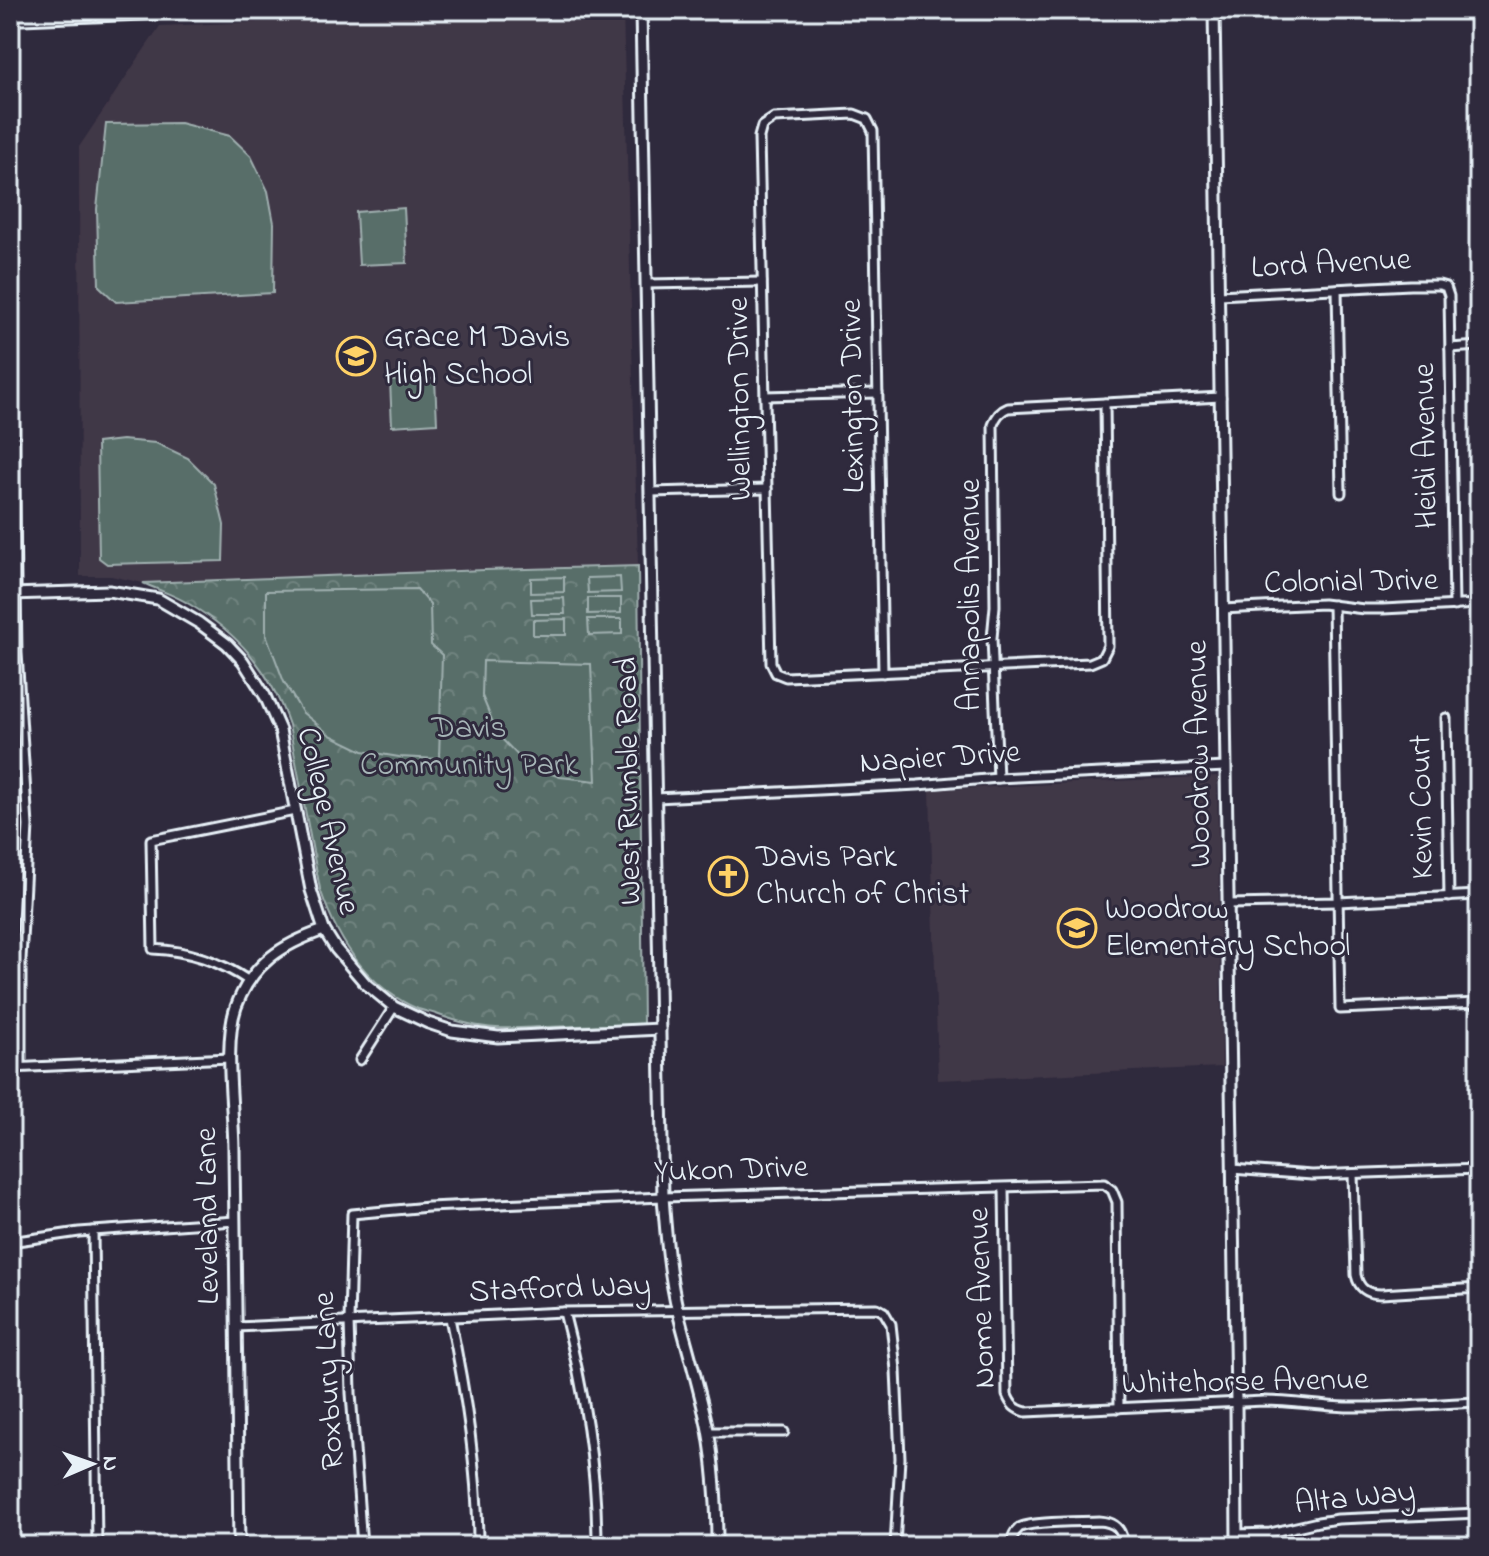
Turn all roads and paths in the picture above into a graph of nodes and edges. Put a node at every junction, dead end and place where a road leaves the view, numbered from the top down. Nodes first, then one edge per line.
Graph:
1 (227, 10) edge
2 (641, 10) edge
3 (1214, 10) edge
4 (10, 19) edge
5 (867, 119) joint
6 (762, 282) junction
7 (646, 284) junction
8 (1446, 287) joint
9 (1337, 289) junction
10 (1219, 295) junction
11 (10, 326) edge
12 (1479, 346) edge
13 (1450, 348) junction
14 (878, 393) junction
15 (765, 396) junction
16 (1221, 397) junction
17 (1105, 403) junction
18 (767, 489) junction
19 (650, 492) junction
20 (1341, 493) dead end
21 (13, 594) edge
22 (1479, 604) edge
23 (1333, 605) junction
24 (1454, 606) junction
25 (1223, 609) junction
26 (992, 668) junction
27 (883, 673) junction
28 (1446, 718) dead end
29 (1226, 767) junction
30 (998, 778) junction
31 (656, 798) junction
32 (295, 811) junction
33 (1479, 895) edge
34 (1449, 897) junction
35 (1338, 902) junction
36 (1228, 904) junction
37 (324, 930) junction
38 (249, 981) junction
39 (1479, 1003) edge
40 (394, 1007) junction
41 (660, 1029) junction
42 (230, 1058) junction
43 (360, 1060) dead end
44 (21, 1067) junction
45 (10, 1068) edge
46 (1232, 1169) junction
47 (1479, 1169) edge
48 (1353, 1174) junction
49 (1004, 1188) junction
50 (663, 1197) junction
51 (352, 1214) joint
52 (235, 1221) junction
53 (93, 1231) junction
54 (10, 1242) edge
55 (1479, 1288) edge
56 (678, 1310) junction
57 (564, 1312) junction
58 (450, 1318) junction
59 (349, 1321) junction
60 (236, 1327) junction
61 (1236, 1402) junction
62 (1479, 1402) edge
63 (1013, 1407) joint
64 (1119, 1408) junction
65 (708, 1432) junction
66 (784, 1432) dead end
67 (1479, 1513) edge
68 (1237, 1534) junction
69 (97, 1546) edge
70 (239, 1546) edge
71 (362, 1546) edge
72 (478, 1546) edge
73 (597, 1546) edge
74 (717, 1546) edge
75 (895, 1546) edge
76 (1011, 1546) edge
77 (1123, 1546) edge
78 (1237, 1546) edge

1 - 4 main road
2 - 7 street, West Rumble Road
3 - 10 street, Woodrow Avenue
5 - 6 street, Wellington Drive
5 - 14 street, Lexington Drive
6 - 7 street
6 - 15 street, Wellington Drive
7 - 19 street, West Rumble Road
8 - 9 street, Lord Avenue
8 - 13 street, Heidi Avenue
9 - 10 street, Lord Avenue
9 - 20 street
10 - 16 street, Woodrow Avenue
11 - 21 street
12 - 13 street
13 - 24 street, Heidi Avenue
14 - 15 street
14 - 27 street, Lexington Drive
15 - 18 street, Wellington Drive
16 - 17 street
16 - 25 street, Woodrow Avenue
17 - 26 street, Annapolis Avenue
17 - 26 street
18 - 19 street
18 - 27 street, Wellington Drive
19 - 31 street, West Rumble Road
21 - 32 street, College Avenue
21 - 44 street
22 - 24 street, Colonial Drive
23 - 24 street, Colonial Drive
23 - 25 street, Colonial Drive
23 - 35 street
25 - 29 street, Woodrow Avenue
26 - 27 street
26 - 30 street, Annapolis Avenue
28 - 34 street, Kevin Court
29 - 30 street, Napier Drive
29 - 36 street, Woodrow Avenue
30 - 31 street, Napier Drive
31 - 41 street, West Rumble Road
32 - 37 street, College Avenue
32 - 38 street
33 - 34 street
34 - 35 street
35 - 36 street
35 - 39 street
36 - 46 street, Woodrow Avenue
37 - 38 street, Leveland Lane
37 - 40 street, College Avenue
38 - 42 street, Leveland Lane
40 - 41 street, College Avenue
40 - 43 street
41 - 50 street, West Rumble Road
42 - 44 street
42 - 52 street, Leveland Lane
44 - 45 street
46 - 48 street
46 - 61 street, Woodrow Avenue
47 - 48 street
48 - 55 street
49 - 50 street, Yukon Drive
49 - 63 street, Nome Avenue
49 - 64 street, Yukon Drive
50 - 51 street, Yukon Drive
50 - 56 street, West Rumble Road
51 - 59 street, Roxbury Lane
52 - 53 street
52 - 60 street, Leveland Lane
53 - 54 street
53 - 69 street
56 - 57 street, Stafford Way
56 - 65 street, West Rumble Road
56 - 75 street, Stafford Way
57 - 58 street, Stafford Way
57 - 73 street
58 - 59 street, Stafford Way
58 - 72 street
59 - 60 street, Stafford Way
59 - 71 street, Roxbury Lane
60 - 70 street, Leveland Lane
61 - 62 street, Whitehorse Avenue
61 - 64 street, Whitehorse Avenue
61 - 68 street, Woodrow Avenue
63 - 64 street, Whitehorse Avenue
65 - 66 street
65 - 74 street, West Rumble Road
67 - 68 street, Alta Way
68 - 78 street, Woodrow Avenue
76 - 77 street

